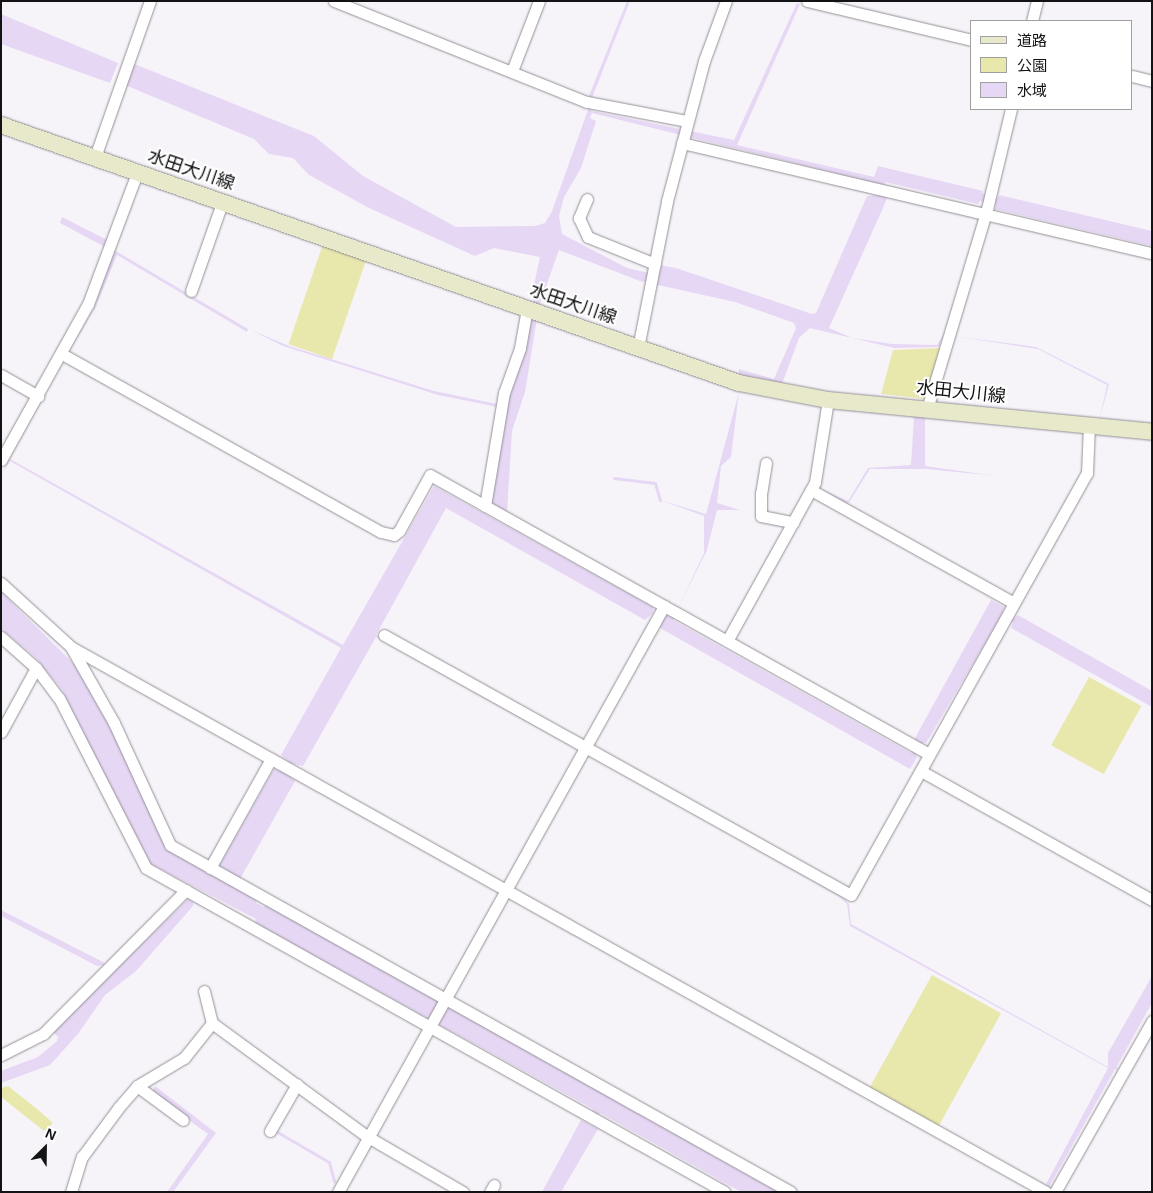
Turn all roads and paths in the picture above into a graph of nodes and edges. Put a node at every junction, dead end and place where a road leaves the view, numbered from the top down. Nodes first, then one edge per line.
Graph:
1 (150, 1) edge
2 (334, 1) edge
3 (539, 1) edge
4 (726, 1) edge
5 (807, 1) edge
6 (1037, 1) edge
7 (1032, 20) edge
8 (970, 40) edge
9 (512, 72) junction
10 (1133, 76) edge
11 (1152, 81) edge
12 (1011, 110) edge
13 (687, 122) junction
14 (1, 125) edge
15 (683, 140) junction
16 (95, 157) junction
17 (137, 173) junction
18 (587, 199) dead end
19 (222, 203) junction
20 (987, 211) junction
21 (1152, 253) edge
22 (655, 264) junction
23 (191, 291) dead end
24 (527, 309) junction
25 (638, 348) junction
26 (62, 354) junction
27 (1, 375) edge
28 (38, 396) junction
29 (828, 400) junction
30 (927, 409) junction
31 (1089, 426) junction
32 (1152, 432) edge
33 (1, 460) edge
34 (766, 464) dead end
35 (811, 490) junction
36 (485, 506) junction
37 (793, 522) junction
38 (1, 582) edge
39 (1014, 603) junction
40 (664, 606) junction
41 (384, 635) dead end
42 (1, 637) edge
43 (727, 641) junction
44 (71, 647) junction
45 (36, 668) junction
46 (2, 729) edge
47 (584, 746) junction
48 (929, 754) junction
49 (271, 759) junction
50 (920, 771) junction
51 (210, 868) junction
52 (505, 889) junction
53 (186, 890) junction
54 (1152, 900) edge
55 (204, 991) dead end
56 (443, 1000) junction
57 (1152, 1022) edge
58 (212, 1023) junction
59 (430, 1024) junction
60 (1, 1055) edge
61 (297, 1084) junction
62 (137, 1086) junction
63 (183, 1120) dead end
64 (270, 1131) dead end
65 (368, 1137) junction
66 (340, 1189) edge
67 (71, 1192) edge
68 (352, 1192) edge
69 (463, 1192) edge
70 (725, 1192) edge
71 (791, 1192) edge
72 (1046, 1192) edge
73 (1056, 1192) edge

1 - 16 street
2 - 9 street
3 - 9 street
4 - 13 street
5 - 8 street
6 - 7 street
9 - 13 street
10 - 11 street
12 - 20 street
13 - 15 street
14 - 16 main road, 水田大川線
15 - 20 street
15 - 22 street
16 - 17 main road, 水田大川線
17 - 19 main road, 水田大川線
17 - 26 street
18 - 22 street
19 - 23 street
19 - 24 main road, 水田大川線
20 - 21 street
20 - 30 street
22 - 25 street
24 - 25 main road, 水田大川線
24 - 36 street
25 - 29 main road, 水田大川線
26 - 28 street
26 - 36 street
27 - 28 street
28 - 33 street
29 - 30 main road, 水田大川線
29 - 35 street
30 - 31 main road, 水田大川線
31 - 32 main road, 水田大川線
31 - 39 street
34 - 37 street
35 - 37 street
35 - 39 street
36 - 40 street
37 - 43 street
38 - 44 street
39 - 48 street
40 - 43 street
40 - 47 street
41 - 47 street
42 - 45 street
43 - 48 street
44 - 49 street
44 - 51 street
45 - 46 street
45 - 53 street
47 - 50 street
47 - 52 street
48 - 50 street
49 - 51 street
49 - 52 street
50 - 54 street
51 - 56 street
52 - 56 street
52 - 72 street
53 - 59 street
53 - 60 street
55 - 58 street
56 - 59 street
56 - 71 street
57 - 73 street
58 - 61 street
58 - 62 street
59 - 65 street
59 - 70 street
61 - 64 street
61 - 65 street
62 - 63 street
62 - 67 street
65 - 66 street
65 - 69 street
66 - 68 street

